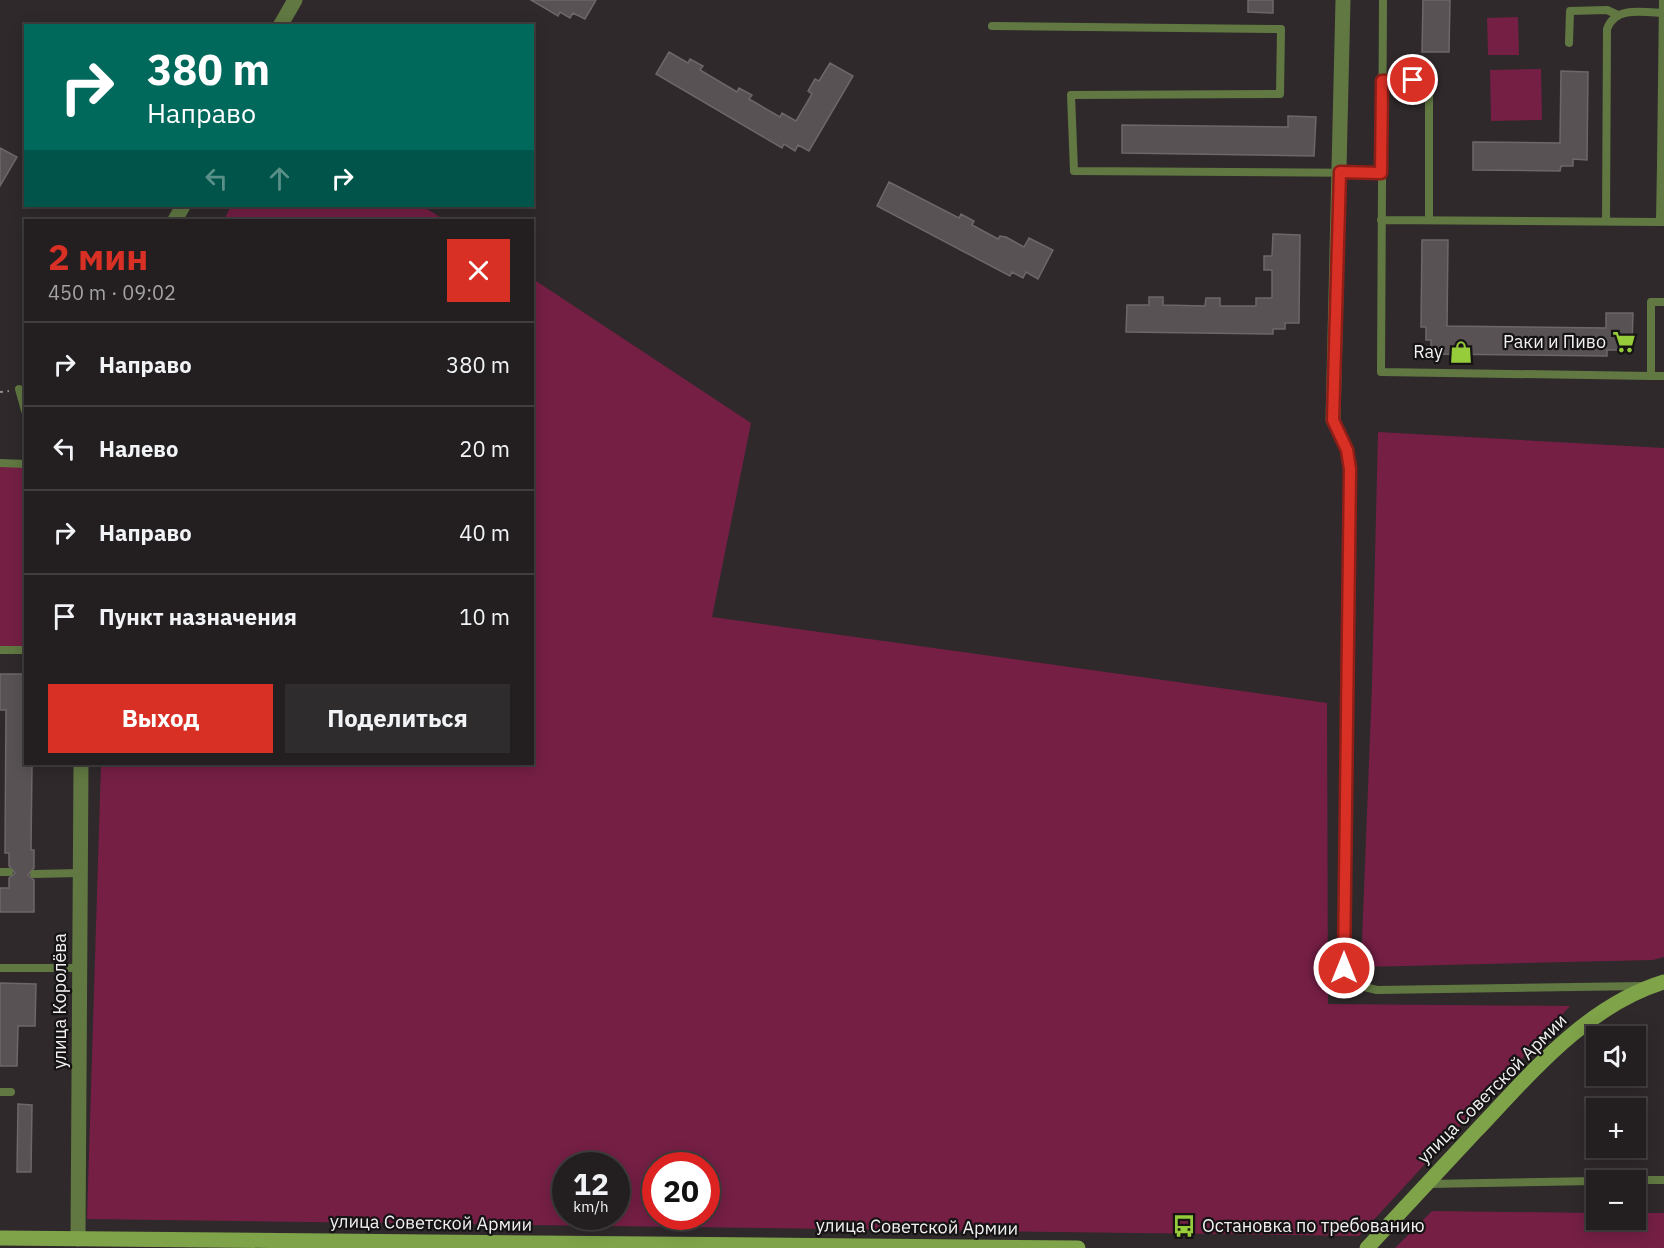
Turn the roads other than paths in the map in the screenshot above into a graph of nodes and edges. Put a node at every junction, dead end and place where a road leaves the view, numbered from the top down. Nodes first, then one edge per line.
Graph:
1 (295, 0) edge
2 (1343, 0) edge
3 (1383, 0) edge
4 (1663, 0) edge
5 (1663, 13) edge
6 (1618, 15) junction
7 (281, 24) edge
8 (992, 27) dead end
9 (1569, 43) dead end
10 (1382, 81) junction
11 (1663, 164) edge
12 (1340, 172) junction
13 (1381, 173) junction
14 (1381, 220) junction
15 (1429, 220) junction
16 (1606, 221) junction
17 (1662, 222) edge
18 (1664, 302) edge
19 (1651, 376) junction
20 (1664, 376) edge
21 (19, 389) dead end
22 (24, 407) edge
23 (1333, 420) joint
24 (0, 463) edge
25 (24, 464) edge
26 (0, 650) edge
27 (24, 651) edge
28 (81, 765) edge
29 (80, 873) junction
30 (34, 874) dead end
31 (0, 968) edge
32 (79, 968) junction
33 (1657, 984) edge
34 (0, 1092) edge
35 (11, 1092) dead end
36 (1646, 1180) edge
37 (1664, 1180) edge
38 (1586, 1181) edge
39 (1426, 1184) junction
40 (0, 1238) edge
41 (78, 1239) junction
42 (128, 1244) edge
43 (430, 1245) edge
44 (619, 1246) edge
45 (779, 1247) edge
46 (1078, 1248) edge
47 (1366, 1248) edge

1 - 7 street
2 - 12 street
3 - 10 lane
4 - 5 lane
5 - 6 lane
5 - 11 lane
6 - 9 lane
6 - 16 lane
8 - 12 lane
10 - 13 lane
10 - 15 lane
11 - 17 lane
12 - 13 lane
12 - 23 street
13 - 14 lane
14 - 15 lane
14 - 19 lane
15 - 16 lane
16 - 17 lane
18 - 19 lane
19 - 20 lane
21 - 22 lane
23 - 33 lane
24 - 25 lane
26 - 27 lane
28 - 29 street, улица Королёва
29 - 30 lane
29 - 32 street, улица Королёва
31 - 32 lane
32 - 41 street, улица Королёва
33 - 39 main road, улица Советской Армии
34 - 35 lane
36 - 37 lane
38 - 39 lane
39 - 47 main road, улица Советской Армии
40 - 41 main road, улица Советской Армии
41 - 42 main road, улица Советской Армии
42 - 43 main road, улица Советской Армии
43 - 44 main road, улица Советской Армии
44 - 45 main road, улица Советской Армии
45 - 46 main road, улица Советской Армии

